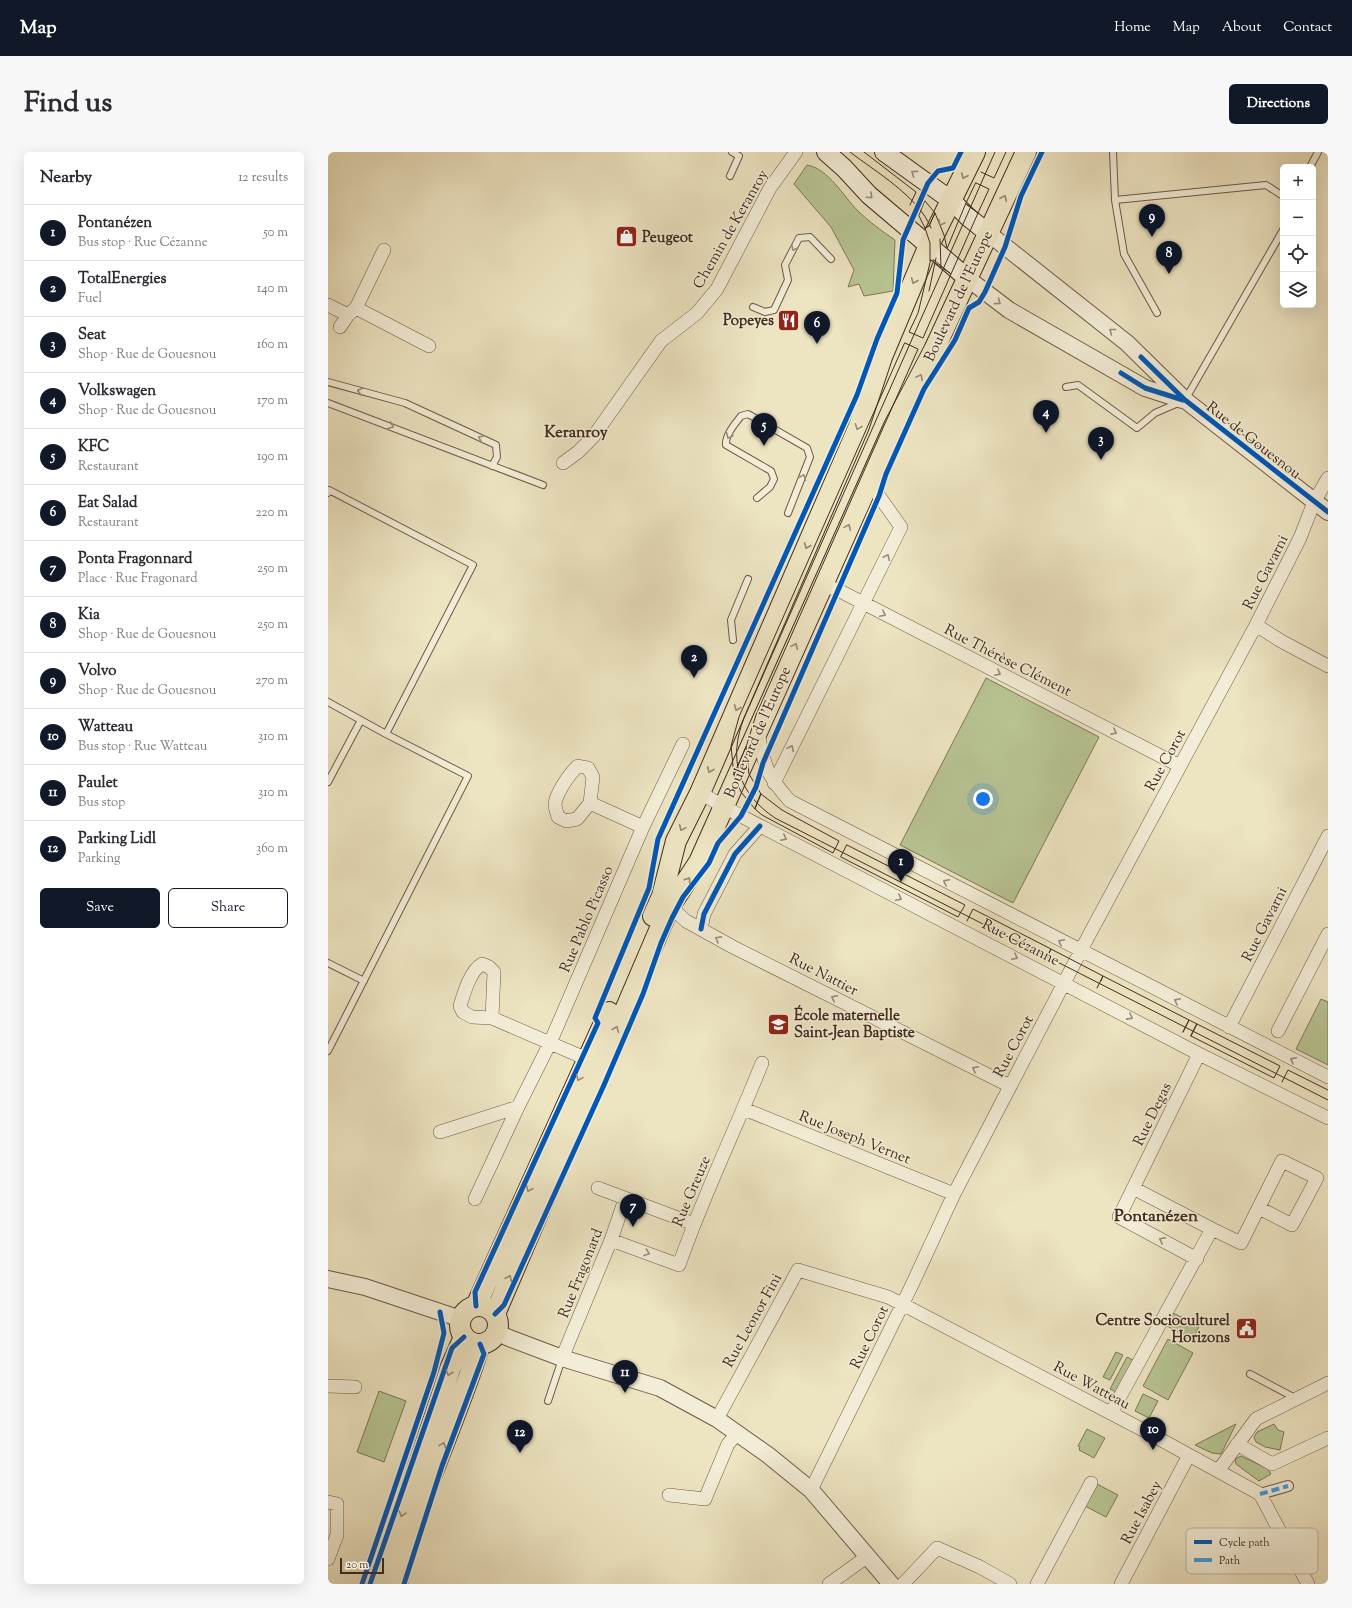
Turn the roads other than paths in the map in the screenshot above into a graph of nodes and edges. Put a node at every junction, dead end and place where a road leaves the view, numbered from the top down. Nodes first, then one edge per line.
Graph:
1 (732, 152) edge
2 (796, 152) edge
3 (826, 152) edge
4 (884, 152) edge
5 (975, 152) edge
6 (1026, 152) edge
7 (1112, 152) edge
8 (1318, 152) edge
9 (1312, 164) edge
10 (730, 176) dead end
11 (1280, 194) edge
12 (1115, 200) junction
13 (952, 201) junction
14 (988, 233) junction
15 (1280, 235) edge
16 (929, 245) junction
17 (384, 250) dead end
18 (831, 259) dead end
19 (967, 278) junction
20 (328, 305) edge
21 (753, 307) dead end
22 (352, 312) junction
23 (1156, 313) dead end
24 (340, 327) dead end
25 (429, 346) dead end
26 (328, 382) edge
27 (1066, 388) dead end
28 (1185, 400) junction
29 (328, 402) edge
30 (563, 463) dead end
31 (492, 466) junction
32 (871, 476) junction
33 (1328, 478) edge
34 (543, 485) dead end
35 (328, 493) edge
36 (757, 498) dead end
37 (1314, 502) junction
38 (1328, 512) edge
39 (788, 513) dead end
40 (748, 580) dead end
41 (822, 585) junction
42 (864, 604) junction
43 (1256, 625) junction
44 (733, 640) dead end
45 (1328, 666) edge
46 (328, 702) edge
47 (361, 720) junction
48 (758, 733) junction
49 (386, 734) junction
50 (683, 744) dead end
51 (1180, 766) junction
52 (328, 782) edge
53 (774, 783) junction
54 (700, 793) junction
55 (590, 803) dead end
56 (724, 806) junction
57 (760, 826) junction
58 (643, 827) junction
59 (1328, 836) edge
60 (670, 906) junction
61 (701, 929) junction
62 (1328, 934) edge
63 (1080, 951) junction
64 (328, 963) edge
65 (364, 981) junction
66 (1064, 983) junction
67 (492, 1018) dead end
68 (1229, 1027) junction
69 (1278, 1030) dead end
70 (550, 1043) junction
71 (328, 1051) edge
72 (1199, 1054) junction
73 (594, 1062) junction
74 (762, 1063) dead end
75 (1328, 1077) edge
76 (1010, 1086) junction
77 (518, 1107) junction
78 (744, 1109) junction
79 (1328, 1118) edge
80 (440, 1132) dead end
81 (598, 1188) dead end
82 (1133, 1188) junction
83 (954, 1194) junction
84 (625, 1199) junction
85 (476, 1200) dead end
86 (1259, 1208) junction
87 (694, 1224) junction
88 (1212, 1229) junction
89 (611, 1240) junction
90 (1197, 1259) junction
91 (328, 1279) edge
92 (902, 1304) junction
93 (476, 1306) junction
94 (496, 1323) junction
95 (468, 1333) junction
96 (562, 1358) junction
97 (1250, 1374) dead end
98 (1328, 1383) edge
99 (328, 1386) edge
100 (355, 1387) dead end
101 (1297, 1399) junction
102 (548, 1401) dead end
103 (1111, 1414) junction
104 (717, 1419) junction
105 (738, 1434) junction
106 (1326, 1440) edge
107 (1237, 1444) junction
108 (1189, 1455) junction
109 (1218, 1471) junction
110 (1091, 1483) dead end
111 (1288, 1486) dead end
112 (812, 1490) junction
113 (1260, 1494) junction
114 (669, 1495) dead end
115 (328, 1502) edge
116 (1278, 1528) edge
117 (868, 1556) junction
118 (328, 1559) edge
119 (1303, 1574) edge
120 (380, 1584) edge
121 (397, 1584) edge
122 (829, 1584) edge
123 (891, 1584) edge
124 (903, 1584) edge
125 (1010, 1584) edge
126 (1037, 1584) edge
127 (1121, 1584) edge
128 (1308, 1584) edge

1 - 10 lane
2 - 30 street, Chemin de Keranroy
3 -> 16 main road, Rue de Gouesnou
13 -> 4 main road, Rue de Gouesnou
5 -> 13 main road, Boulevard de l'Europe
14 -> 6 main road, Boulevard de l'Europe
7 - 12 lane
8 - 9 lane
11 - 12 lane
12 - 23 lane
13 - 14 main road, Rue de Gouesnou
13 -> 16 main road, Boulevard de l'Europe
14 - 19 main road, Boulevard de l'Europe
28 -> 14 street, Rue de Gouesnou
15 - 28 lane
16 - 19 main road, Rue de Gouesnou
16 -> 54 main road, Boulevard de l'Europe
17 - 22 street
18 -> 21 lane
19 -> 28 street, Rue de Gouesnou
32 -> 19 main road, Boulevard de l'Europe
20 - 22 street
22 - 24 street
22 - 25 street
31 -> 26 lane
27 - 28 lane
28 - 37 street, Rue de Gouesnou
29 -> 31 lane
31 - 34 lane
41 -> 32 main road, Boulevard de l'Europe
42 -> 32 street
33 - 37 street, Rue Gavarni
35 - 49 lane
39 -> 36 lane
37 - 38 street, Rue de Gouesnou
37 - 43 street, Rue Gavarni
40 - 44 lane
41 - 42 street, Rue Thérèse Clément
48 -> 41 main road, Boulevard de l'Europe
42 -> 51 street, Rue Thérèse Clément
53 -> 42 street
43 - 45 street, Rue Gavarni
43 - 51 street, Rue Corot
46 - 47 lane
47 - 49 lane
47 - 52 lane
48 - 53 street, Rue Cézanne
48 - 56 main road, Boulevard de l'Europe
49 - 65 lane
50 - 58 street, Rue Pablo Picasso
51 - 63 street, Rue Corot
63 -> 53 street, Rue Cézanne
54 - 56 street, Rue Cézanne
54 -> 73 main road, Boulevard de l'Europe
55 - 58 street
56 - 57 street, Rue Cézanne
60 -> 56 main road, Boulevard de l'Europe
57 - 61 street
57 -> 66 street, Rue Cézanne
58 - 70 street, Rue Pablo Picasso
59 - 68 street, Rue Gavarni
60 - 61 street, Rue Nattier
73 -> 60 main road, Boulevard de l'Europe
76 -> 61 street, Rue Nattier
62 - 69 street
63 - 66 street, Rue Corot
68 -> 63 street, Rue Cézanne
64 - 65 lane
65 - 71 lane
66 -> 72 street, Rue Cézanne
66 - 76 street, Rue Corot
67 - 70 street
75 -> 68 street, Rue Cézanne
70 - 73 street
70 - 77 street, Rue Pablo Picasso
72 - 79 street, Rue Cézanne
72 - 82 street, Rue Degas
73 -> 93 main road, Boulevard de l'Europe
94 -> 73 main road, Boulevard de l'Europe
74 - 78 street, Rue Greuze
76 - 83 street, Rue Corot
77 - 80 street
77 - 85 street, Rue Pablo Picasso
78 - 83 street, Rue Joseph Vernet
78 - 87 street, Rue Greuze
81 - 84 street
82 - 88 street
90 -> 82 street, Rue Degas
83 - 92 street, Rue Corot
84 - 87 street
84 - 89 street, Rue Fragonard
86 - 86 street
86 - 88 street
89 -> 87 street, Rue Greuze
88 - 90 street
89 - 96 street, Rue Fragonard
90 - 103 street
91 - 95 street
92 - 103 street, Rue Watteau
92 - 104 street, Rue Leonor Fini
92 - 112 street, Rue Corot
93 - 94 main road
93 - 95 main road
94 - 95 main road
94 - 96 street
95 -> 120 main road
121 -> 95 main road
96 - 102 lane
96 - 104 street
97 - 101 lane
98 - 101 street
99 - 100 street
101 - 107 street
103 - 108 street, Rue Watteau
104 - 105 street
105 - 112 street
105 - 114 street
106 - 107 street
107 - 109 street
108 - 109 street, Rue Watteau
108 - 127 street, Rue Isabey
109 - 113 street, Rue Watteau
110 - 126 street
111 - 113 street
112 - 117 street
113 - 116 street
115 - 118 street
117 - 122 street
117 - 123 street
119 - 128 street
124 - 125 street

